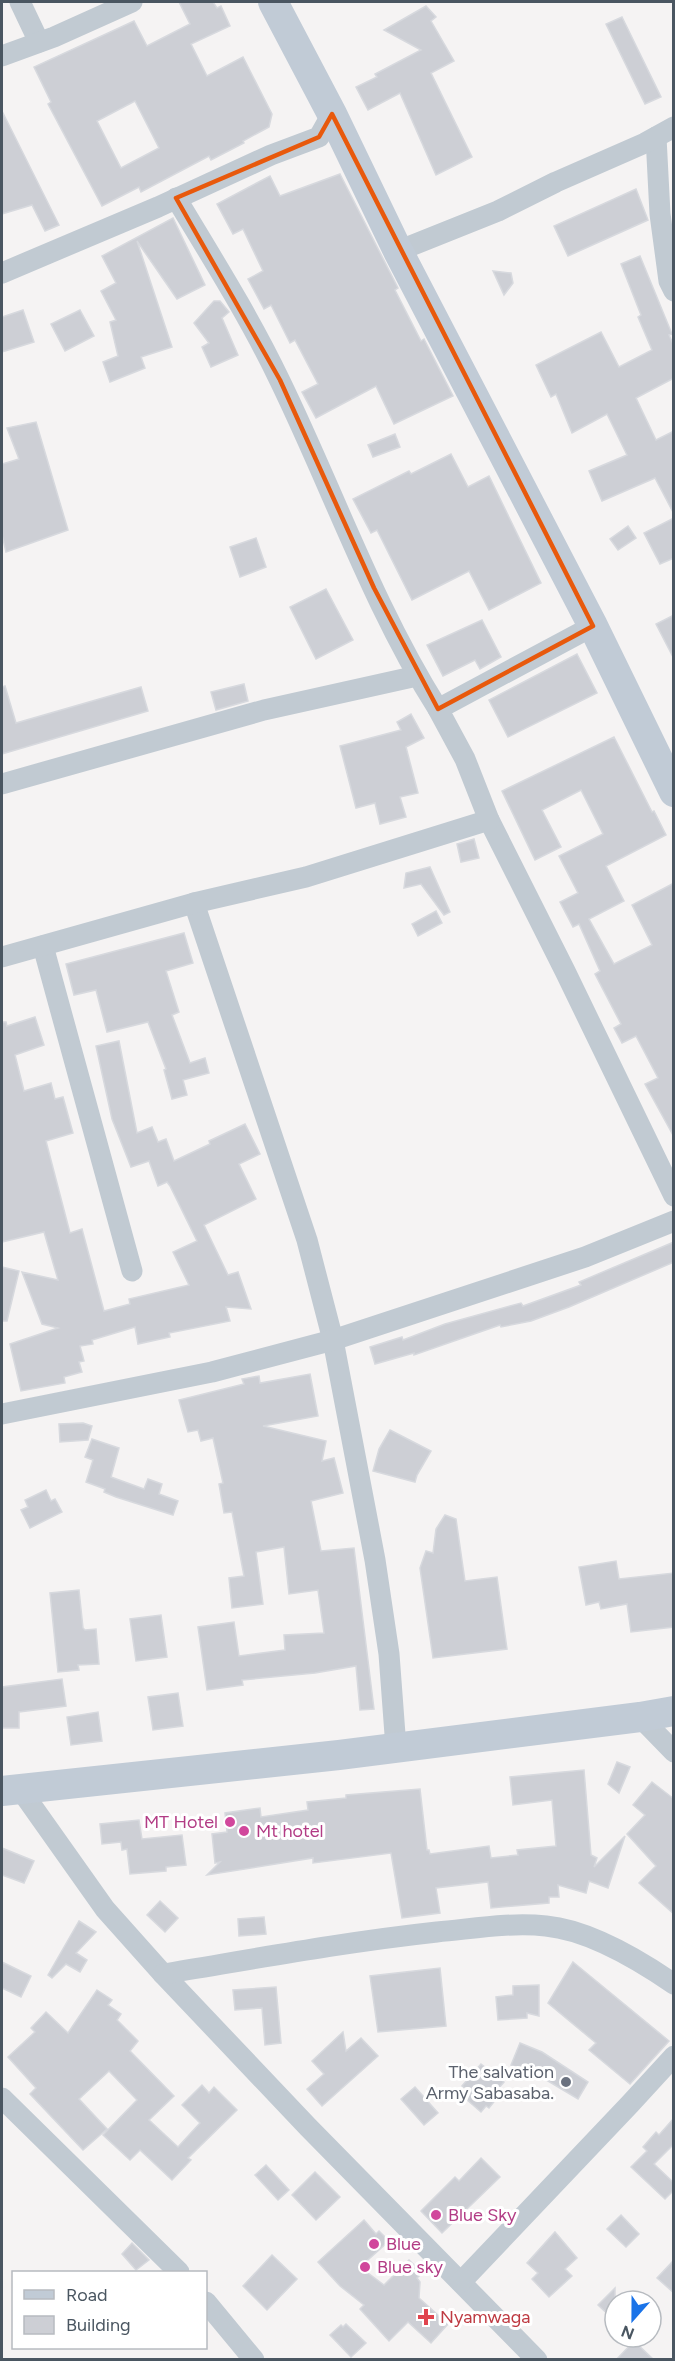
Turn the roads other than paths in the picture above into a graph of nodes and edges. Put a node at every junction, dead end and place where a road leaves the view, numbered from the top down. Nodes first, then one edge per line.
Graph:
1 (20, 2) edge
2 (132, 2) edge
3 (273, 2) edge
4 (39, 42) junction
5 (2, 56) edge
6 (332, 114) junction
7 (665, 132) edge
8 (666, 191) edge
9 (176, 198) junction
10 (398, 251) junction
11 (2, 273) edge
12 (674, 291) edge
13 (593, 626) junction
14 (417, 676) junction
15 (438, 709) junction
16 (2, 784) edge
17 (674, 792) edge
18 (489, 820) junction
19 (194, 903) junction
20 (43, 946) junction
21 (2, 957) edge
22 (674, 1196) edge
23 (674, 1221) edge
24 (132, 1271) dead end
25 (333, 1340) junction
26 (3, 1410) edge
27 (674, 1711) edge
28 (640, 1717) junction
29 (396, 1748) junction
30 (674, 1752) edge
31 (11, 1790) edge
32 (163, 1974) junction
33 (674, 1984) edge
34 (674, 2056) edge
35 (2, 2098) edge
36 (178, 2271) edge
37 (461, 2282) junction
38 (207, 2303) edge
39 (254, 2360) edge
40 (537, 2360) edge

1 - 4 street
2 - 4 street
3 - 6 main road
4 - 5 street
6 - 9 street
6 - 10 main road
7 - 8 street
7 - 10 street
8 - 12 street
9 - 11 street
9 - 14 street
10 - 13 main road
13 - 15 street
13 - 17 main road
14 - 15 street
14 - 16 street
15 - 18 street
18 - 19 street
18 - 22 street
19 - 20 street
19 - 25 street
20 - 21 street
20 - 24 street
23 - 25 street
25 - 26 street
25 - 29 street
27 - 28 main road
28 - 29 main road
28 - 30 street
29 - 31 main road
31 - 32 street
32 - 33 street
32 - 37 street
34 - 37 street
35 - 36 street
37 - 40 street
38 - 39 street

